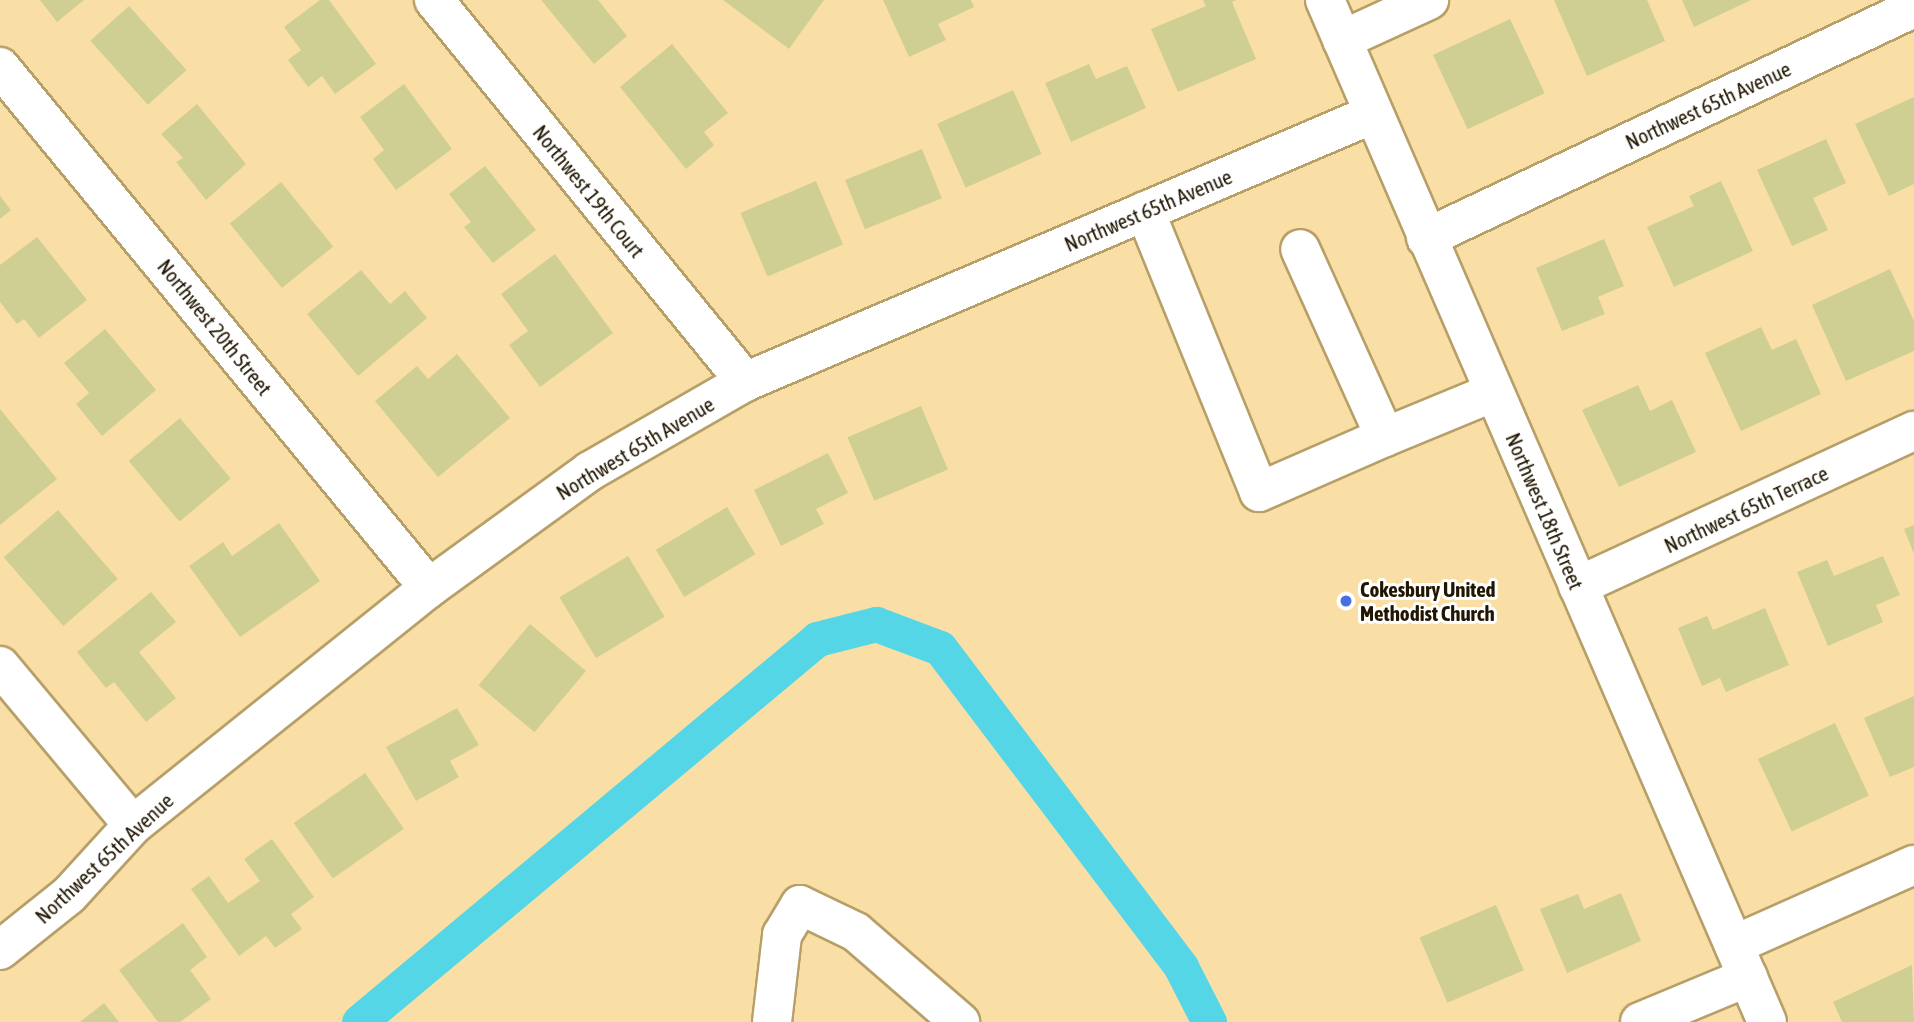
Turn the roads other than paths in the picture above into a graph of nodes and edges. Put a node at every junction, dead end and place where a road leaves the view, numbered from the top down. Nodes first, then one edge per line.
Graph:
1 (434, 0) edge
2 (1325, 0) edge
3 (1429, 0) edge
4 (1914, 8) edge
5 (1342, 40) junction
6 (0, 67) edge
7 (1373, 114) junction
8 (1145, 211) junction
9 (1426, 238) junction
10 (1300, 249) dead end
11 (745, 382) junction
12 (1494, 392) junction
13 (1914, 432) edge
14 (1385, 437) junction
15 (1578, 586) junction
16 (429, 587) junction
17 (0, 666) edge
18 (133, 825) junction
19 (1914, 865) edge
20 (0, 950) edge
21 (1741, 961) junction
22 (772, 1022) edge
23 (960, 1022) edge
24 (1640, 1022) edge
25 (1767, 1022) edge

1 - 11 street, Northwest 19th Court
2 - 5 street, Northwest 18th Street
3 - 5 street
4 - 9 street, Northwest 65th Avenue
5 - 7 street, Northwest 18th Street
6 - 16 street, Northwest 20th Street
7 - 8 street, Northwest 65th Avenue
7 - 9 street, Northwest 18th Street
8 - 11 street, Northwest 65th Avenue
8 - 14 street
9 - 12 street, Northwest 18th Street
10 - 14 street
11 - 16 street, Northwest 65th Avenue
12 - 14 street
12 - 15 street, Northwest 18th Street
13 - 15 street, Northwest 65th Terrace
15 - 21 street, Northwest 18th Street
16 - 18 street, Northwest 65th Avenue
17 - 18 street
18 - 20 street, Northwest 65th Avenue
19 - 21 street
21 - 24 street
21 - 25 street, Northwest 18th Street
22 - 23 street

